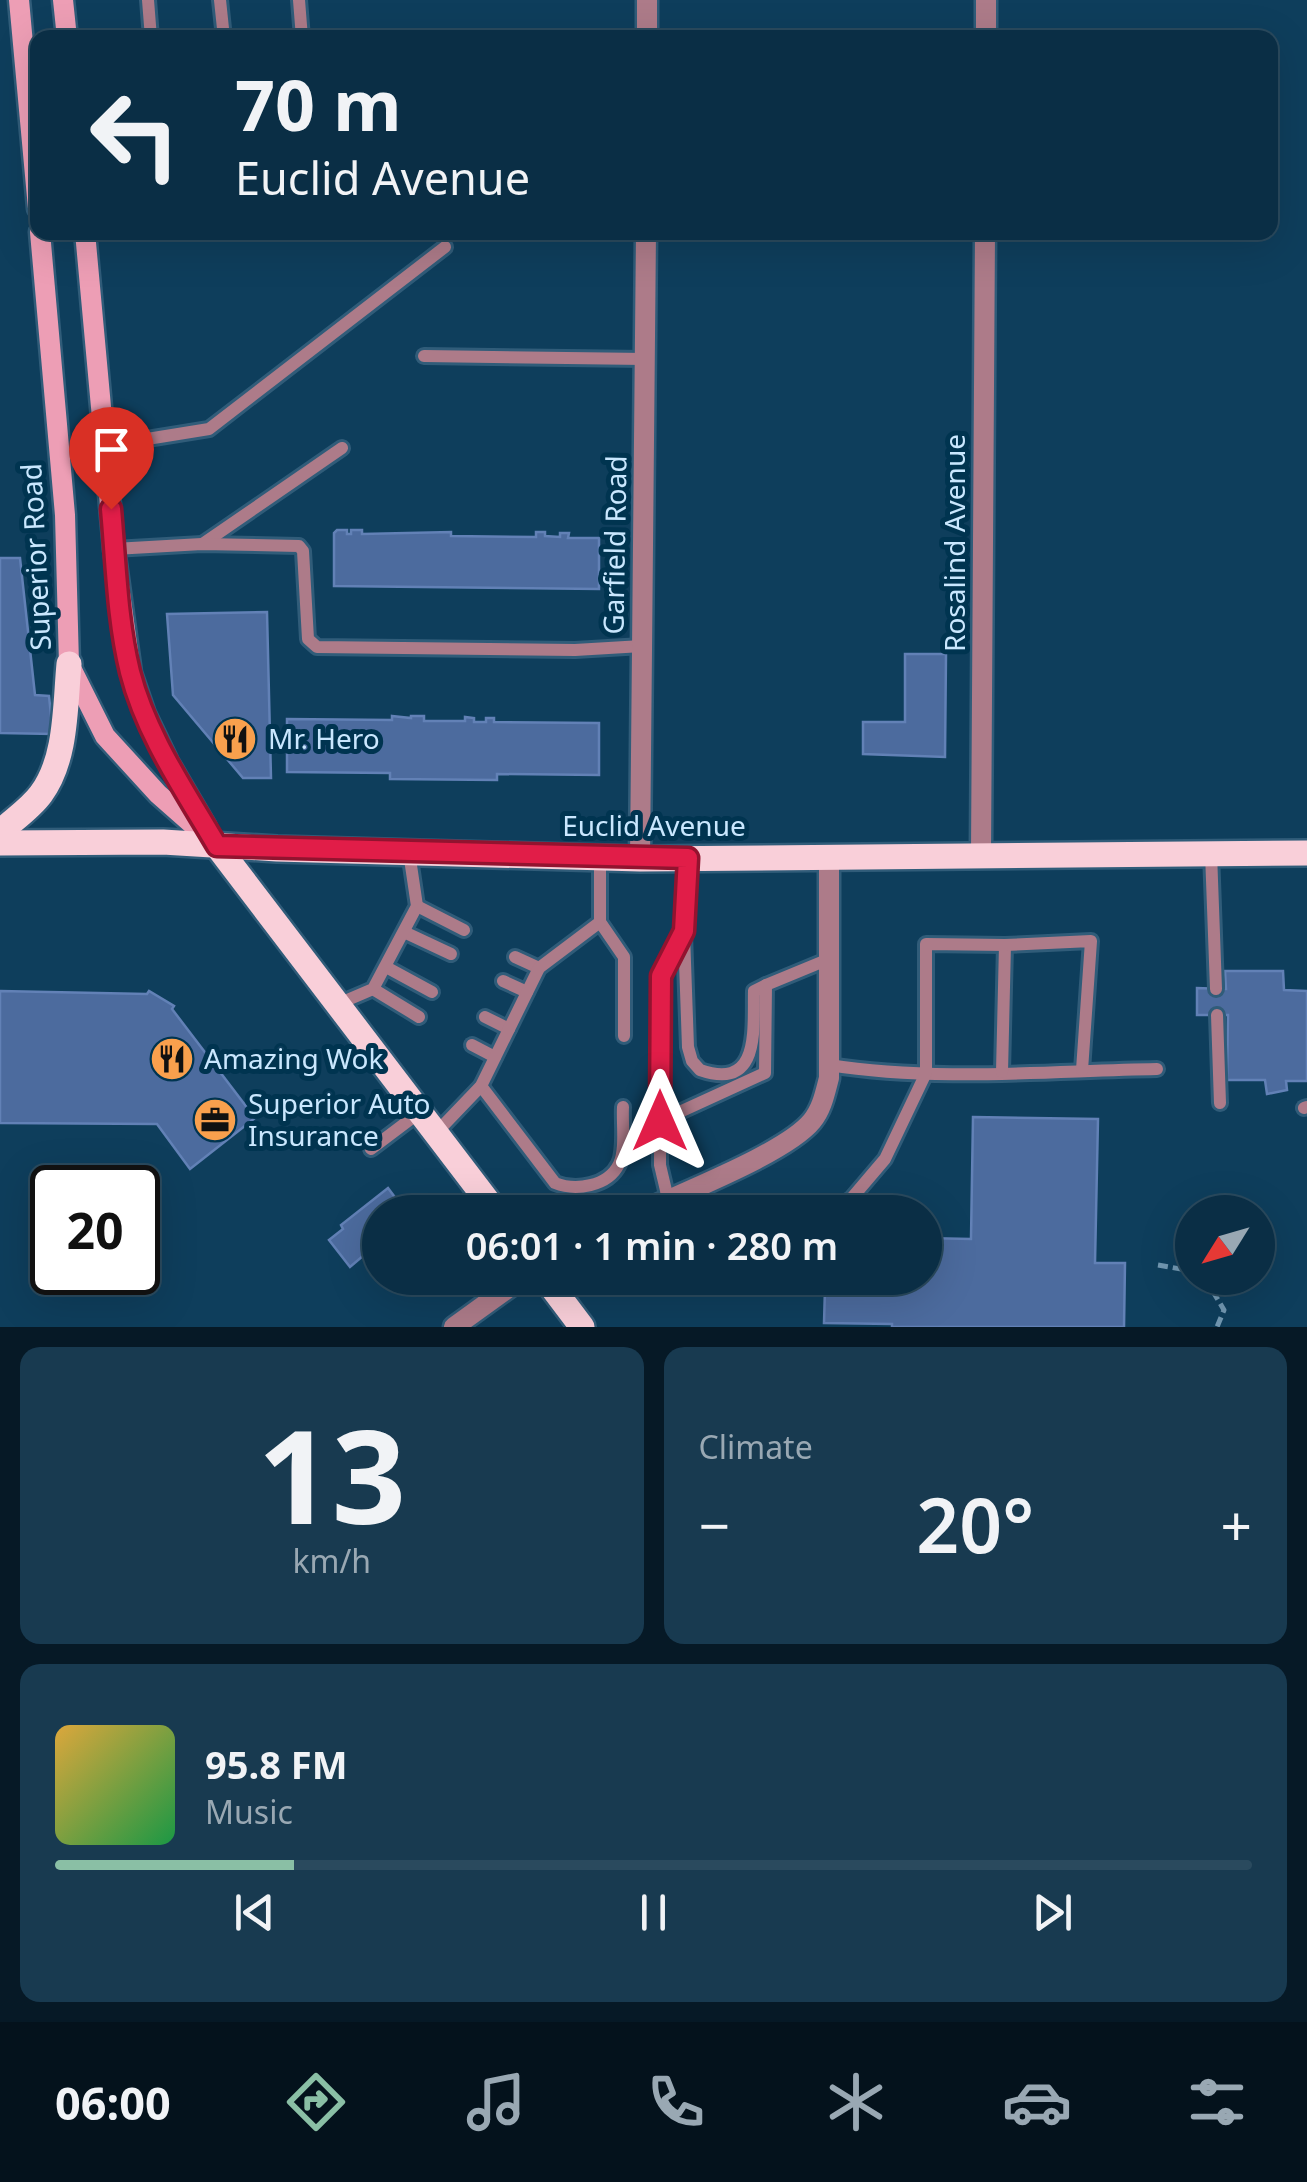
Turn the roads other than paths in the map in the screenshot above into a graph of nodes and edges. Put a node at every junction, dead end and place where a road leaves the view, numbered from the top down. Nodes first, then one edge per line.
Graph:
1 (19, 0) edge
2 (63, 0) edge
3 (148, 0) edge
4 (220, 0) edge
5 (299, 0) edge
6 (648, 0) edge
7 (986, 0) edge
8 (66, 30) edge
9 (150, 30) edge
10 (223, 30) edge
11 (301, 30) edge
12 (647, 30) edge
13 (986, 30) edge
14 (30, 120) edge
15 (41, 240) edge
16 (85, 240) edge
17 (646, 240) edge
18 (985, 240) edge
19 (444, 247) dead end
20 (424, 356) dead end
21 (644, 359) junction
22 (104, 446) junction
23 (342, 448) dead end
24 (202, 544) junction
25 (114, 549) junction
26 (642, 646) junction
27 (69, 664) junction
28 (0, 832) edge
29 (0, 843) edge
30 (217, 846) junction
31 (409, 852) junction
32 (1307, 852) edge
33 (1211, 853) junction
34 (981, 854) junction
35 (829, 856) junction
36 (600, 857) junction
37 (688, 858) junction
38 (640, 859) junction
39 (418, 906) junction
40 (600, 922) junction
41 (464, 930) dead end
42 (684, 931) junction
43 (404, 932) junction
44 (1005, 945) junction
45 (450, 954) dead end
46 (515, 957) dead end
47 (829, 959) junction
48 (386, 967) junction
49 (539, 968) junction
50 (503, 981) dead end
51 (766, 985) junction
52 (373, 988) junction
53 (1216, 989) dead end
54 (432, 992) dead end
55 (527, 992) junction
56 (338, 1004) junction
57 (1217, 1015) dead end
58 (419, 1017) dead end
59 (485, 1017) dead end
60 (509, 1029) junction
61 (624, 1036) dead end
62 (472, 1045) dead end
63 (495, 1057) junction
64 (828, 1065) junction
65 (1157, 1068) dead end
66 (1082, 1070) junction
67 (1002, 1072) junction
68 (926, 1073) junction
69 (481, 1086) junction
70 (1220, 1103) dead end
71 (623, 1108) dead end
72 (660, 1121) junction
73 (428, 1122) junction
74 (371, 1149) dead end
75 (483, 1195) edge
76 (670, 1195) edge
77 (693, 1195) edge
78 (854, 1195) edge
79 (498, 1295) edge
80 (558, 1295) edge
81 (454, 1327) edge
82 (582, 1327) edge

1 - 14 main road
2 - 8 main road
3 - 9 lane
4 - 10 lane
5 - 11 lane
6 - 12 street
7 - 13 street
15 - 27 main road, Superior Road
16 - 22 main road
17 - 21 street, Garfield Road
18 - 34 street, Rosalind Avenue
19 - 22 lane
20 - 21 lane
21 - 26 street, Garfield Road
22 - 25 main road
23 - 24 lane
24 - 25 lane
24 - 26 lane
25 - 30 main road
26 - 38 street, Garfield Road
27 - 28 main road
27 - 30 main road, Superior Road
29 - 30 main road, Euclid Avenue
30 - 31 main road, Euclid Avenue
30 - 56 main road
31 - 36 main road, Euclid Avenue
31 - 39 lane
32 - 33 main road, Euclid Avenue
33 - 34 main road, Euclid Avenue
33 - 53 lane
34 - 35 main road, Euclid Avenue
35 - 37 main road, Euclid Avenue
35 - 47 street
36 - 38 main road, Euclid Avenue
36 - 40 lane
37 - 38 main road, Euclid Avenue
37 - 42 lane
39 - 41 lane
39 - 43 lane
40 - 49 lane
40 - 61 lane
42 - 51 lane
42 - 72 lane
43 - 45 lane
43 - 48 lane
44 - 66 lane
44 - 67 lane
44 - 68 lane
46 - 49 lane
47 - 51 lane
47 - 64 street
48 - 52 lane
48 - 54 lane
49 - 55 lane
50 - 55 lane
51 - 72 lane
52 - 56 lane
52 - 58 lane
55 - 60 lane
56 - 73 main road
57 - 70 lane
59 - 60 lane
60 - 63 lane
62 - 63 lane
63 - 69 lane
64 - 68 lane
64 - 77 street
65 - 66 lane
66 - 67 lane
67 - 68 lane
68 - 78 lane
69 - 71 lane
69 - 73 lane
72 - 76 lane
73 - 74 lane
73 - 75 main road
79 - 81 street
80 - 82 main road

